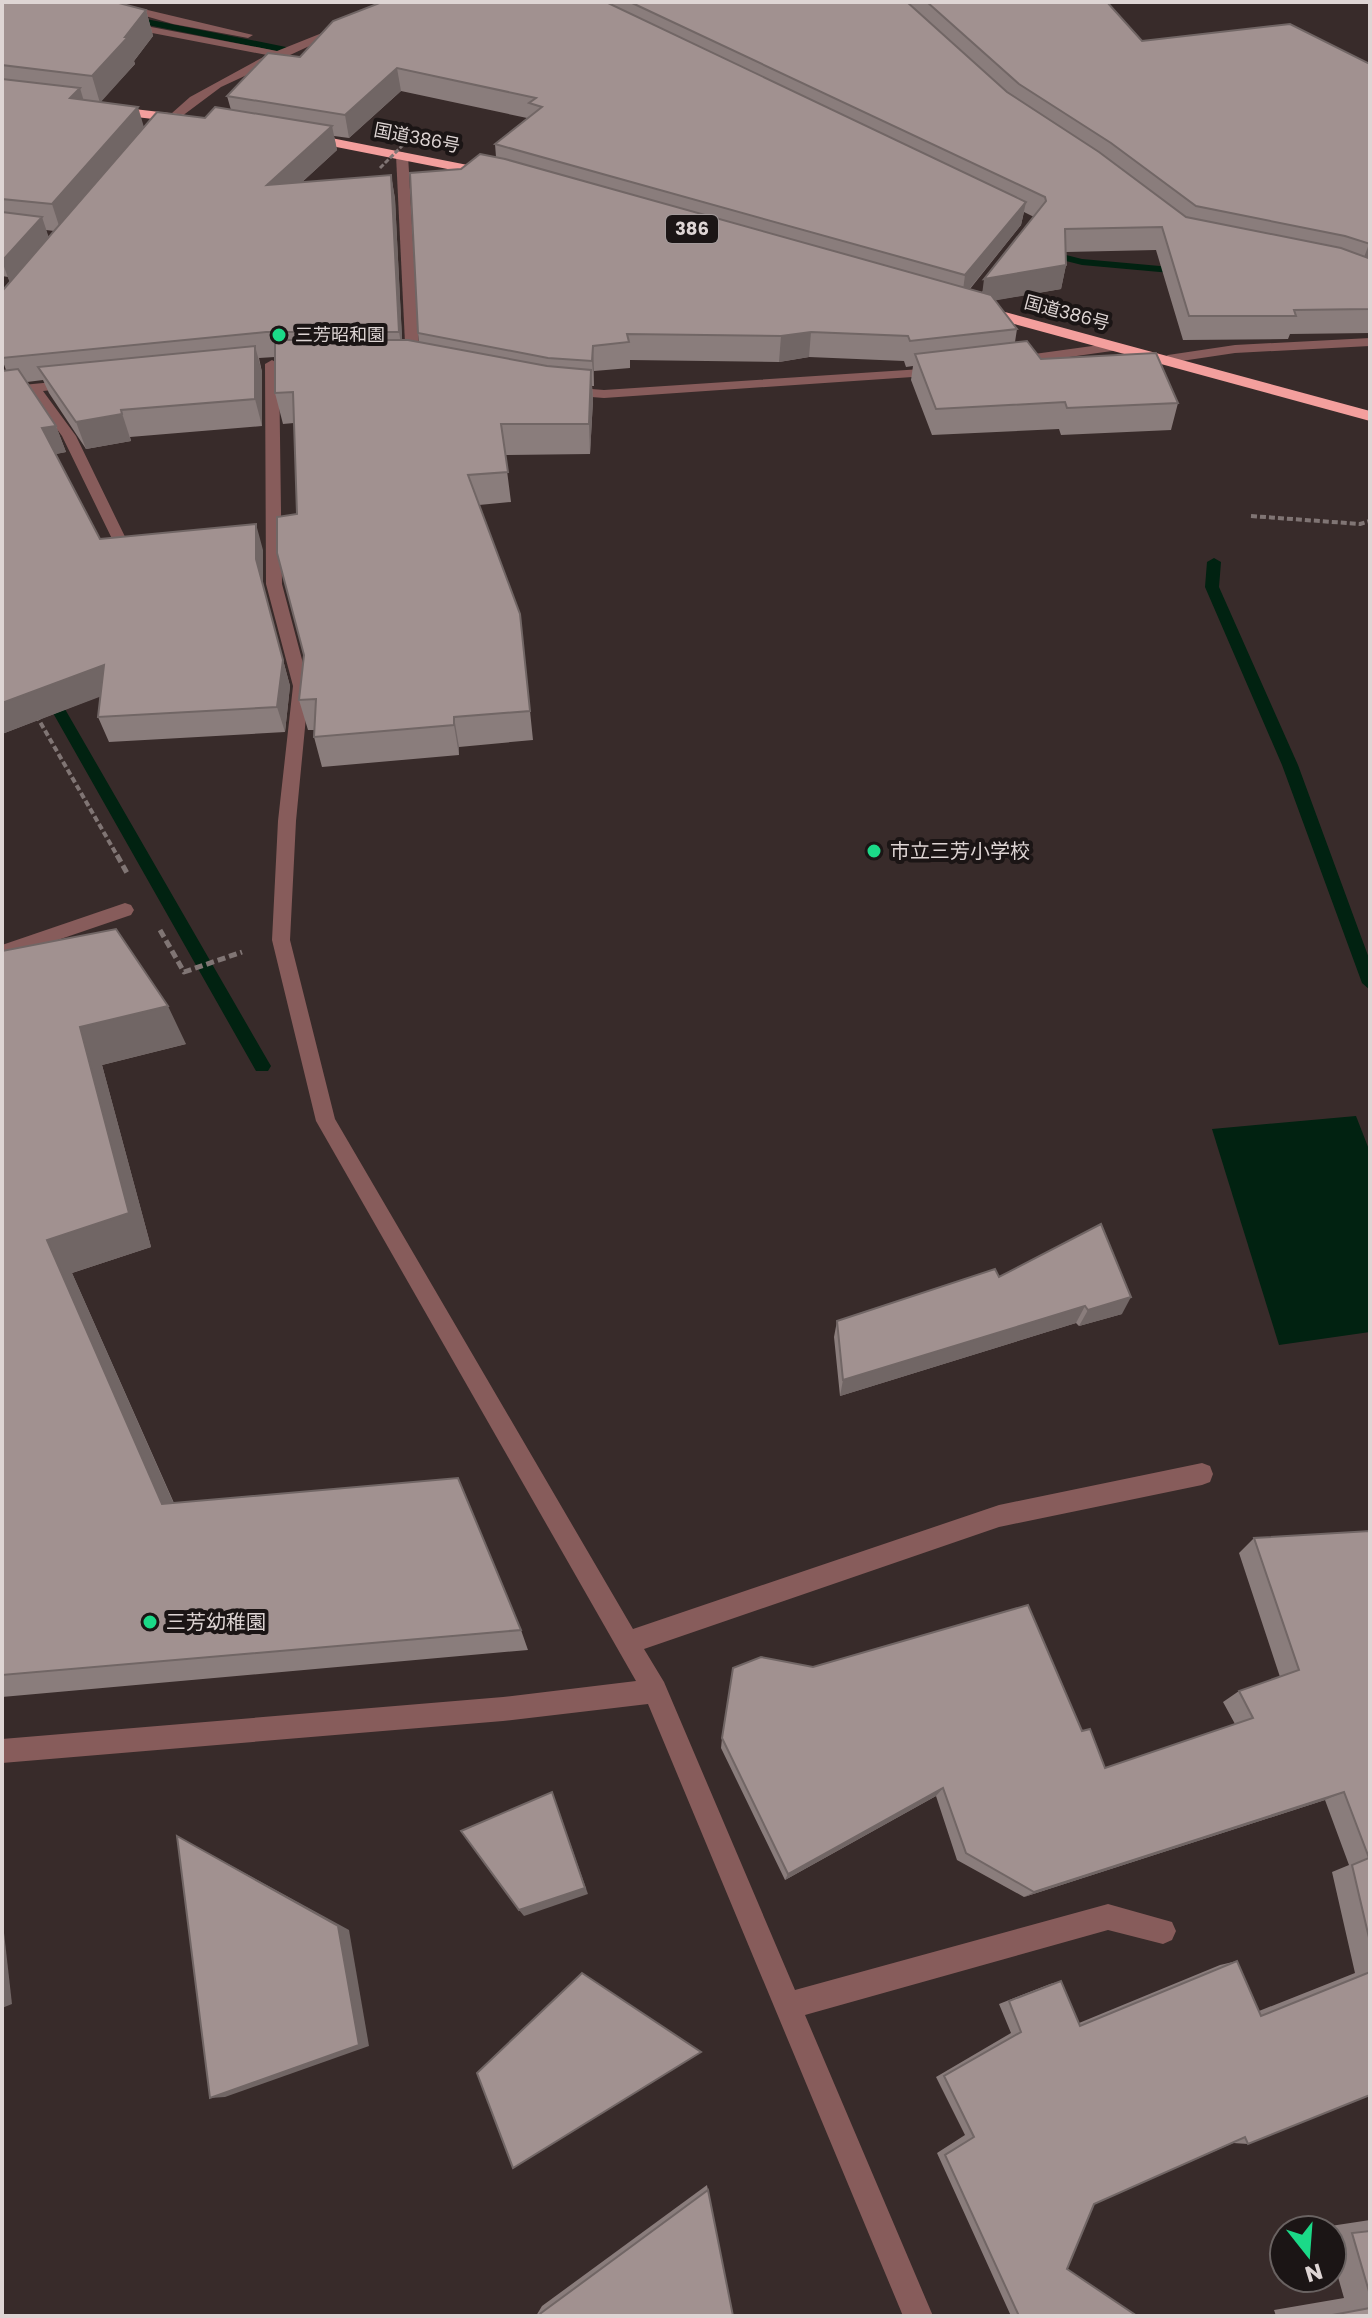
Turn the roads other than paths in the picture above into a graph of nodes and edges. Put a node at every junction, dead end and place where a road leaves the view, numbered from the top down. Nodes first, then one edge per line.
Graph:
1 (102, 2) edge
2 (122, 4) edge
3 (97, 18) edge
4 (115, 23) edge
5 (356, 23) edge
6 (257, 36) dead end
7 (271, 39) dead end
8 (299, 44) junction
9 (278, 54) junction
10 (93, 108) edge
11 (170, 117) junction
12 (198, 120) edge
13 (284, 133) edge
14 (146, 147) edge
15 (402, 155) junction
16 (510, 177) edge
17 (970, 303) edge
18 (1370, 342) edge
19 (1114, 347) junction
20 (1168, 359) junction
21 (398, 364) edge
22 (413, 364) junction
23 (992, 364) edge
24 (272, 365) edge
25 (429, 367) edge
26 (947, 371) edge
27 (82, 383) edge
28 (34, 388) junction
29 (550, 390) edge
30 (2, 391) edge
31 (1370, 416) edge
32 (123, 547) edge
33 (125, 910) dead end
34 (2, 952) edge
35 (1202, 1474) dead end
36 (627, 1643) junction
37 (655, 1691) junction
38 (2, 1751) edge
39 (1163, 1931) dead end
40 (787, 2006) junction
41 (918, 2316) edge

1 - 2 street
2 - 3 street
2 - 6 street
4 - 9 street
5 - 8 street
7 - 8 street
8 - 9 street
9 - 11 street
10 - 11 highway
11 - 12 highway
11 - 14 street
13 - 15 highway, 国道386号
15 - 16 highway, 国道386号
15 - 22 street
17 - 19 highway, 国道386号
18 - 20 street
19 - 20 highway, 国道386号
19 - 23 street
20 - 31 highway, 国道386号
21 - 22 street
22 - 25 street
24 - 36 street
26 - 29 street
27 - 28 street
28 - 30 street
28 - 32 street
33 - 34 street
35 - 36 street
36 - 37 street
37 - 38 street
37 - 40 street
39 - 40 street
40 - 41 street

